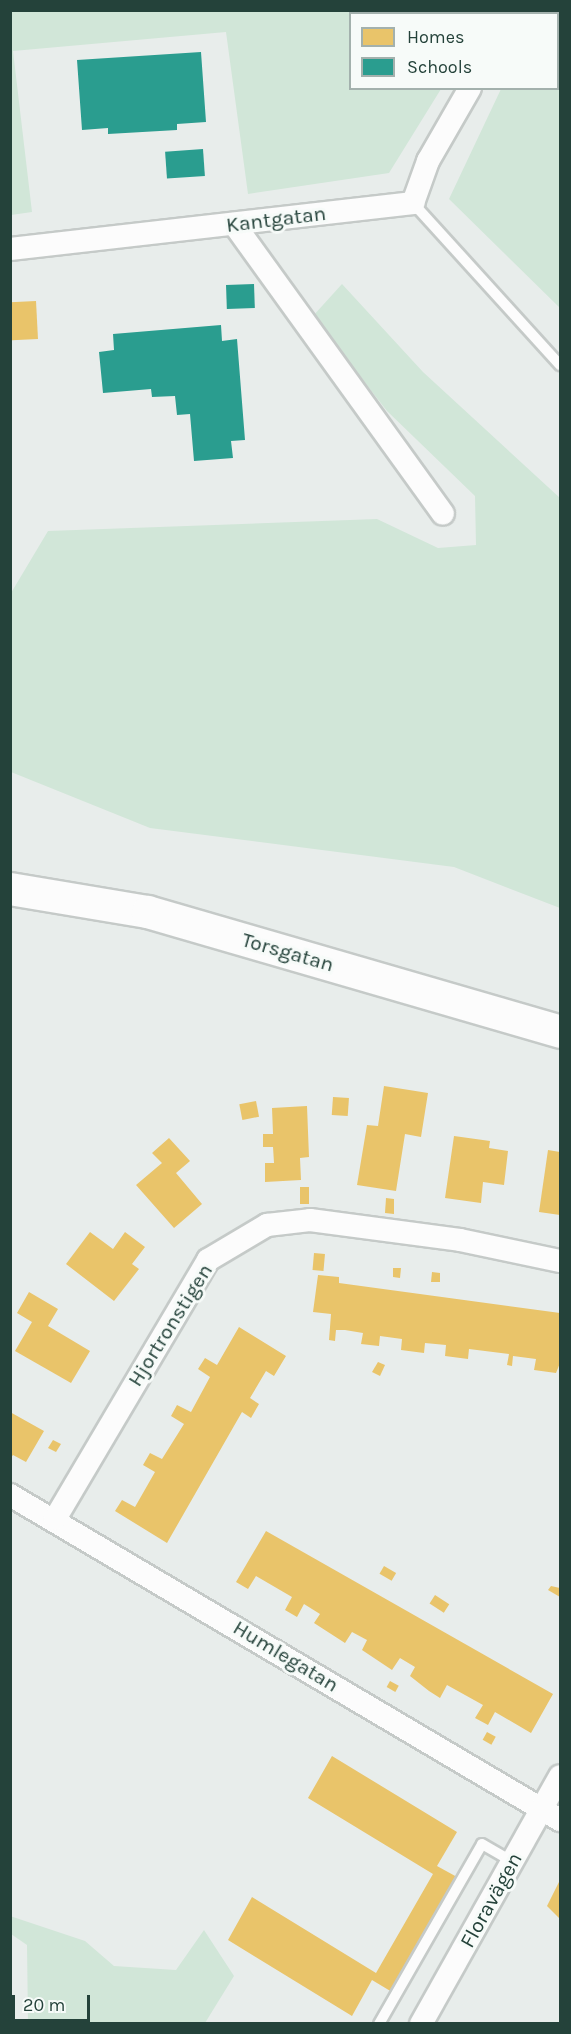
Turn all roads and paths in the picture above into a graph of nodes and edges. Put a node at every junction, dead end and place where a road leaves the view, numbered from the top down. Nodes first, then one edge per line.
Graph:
1 (469, 90) edge
2 (413, 203) junction
3 (234, 224) junction
4 (10, 249) edge
5 (561, 365) edge
6 (443, 514) dead end
7 (10, 889) edge
8 (561, 1032) edge
9 (561, 1261) edge
10 (10, 1495) edge
11 (55, 1520) junction
12 (561, 1776) edge
13 (551, 1815) edge
14 (512, 1861) junction
15 (379, 2024) edge
16 (421, 2024) edge

1 - 2 street
2 - 3 street, Kantgatan
2 - 5 lane
3 - 4 street, Kantgatan
3 - 6 street
7 - 8 main road, Torsgatan
9 - 11 street, Hjortronstigen
10 - 11 street, Humlegatan
11 - 13 street, Humlegatan
12 - 13 street, Floravägen
13 - 14 street, Floravägen
14 - 15 lane
14 - 16 street, Floravägen

